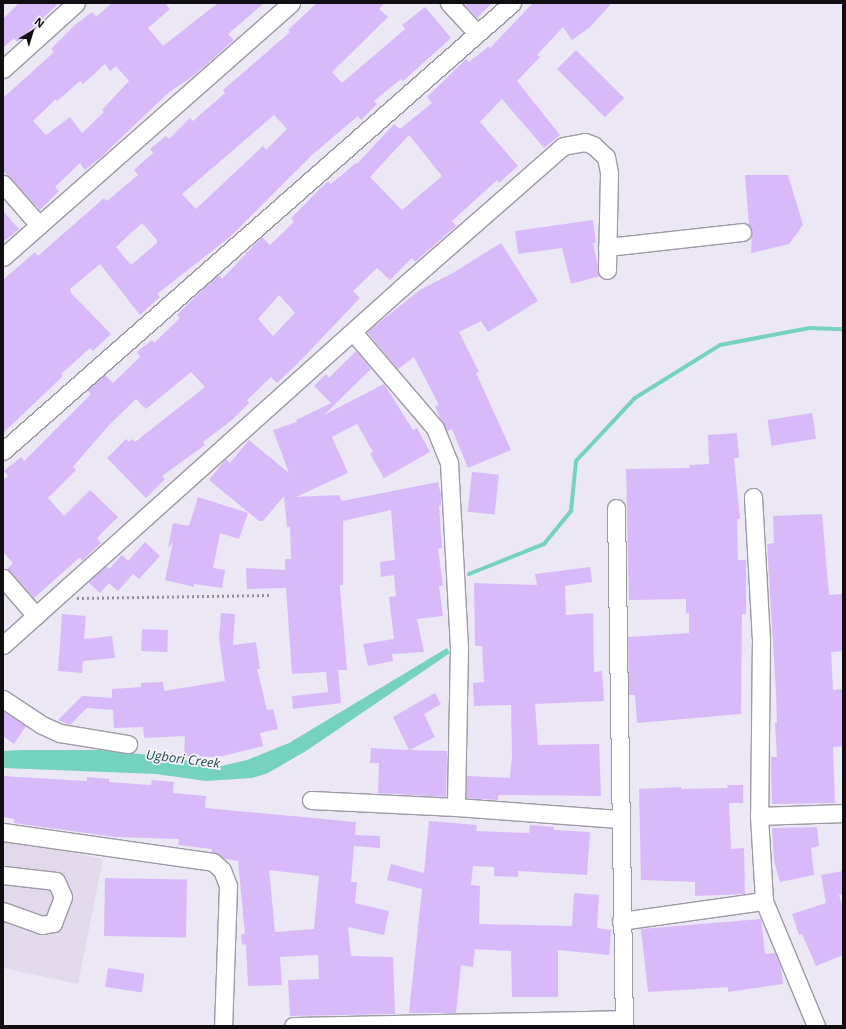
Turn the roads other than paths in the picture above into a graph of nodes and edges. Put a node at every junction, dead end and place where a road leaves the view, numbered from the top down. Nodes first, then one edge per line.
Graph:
1 (76, 3) edge
2 (292, 3) edge
3 (449, 3) edge
4 (512, 3) edge
5 (477, 33) junction
6 (3, 69) edge
7 (3, 184) edge
8 (38, 225) junction
9 (742, 232) dead end
10 (607, 248) junction
11 (3, 257) edge
12 (606, 270) dead end
13 (353, 332) junction
14 (3, 451) edge
15 (753, 497) dead end
16 (616, 508) dead end
17 (3, 578) edge
18 (36, 616) junction
19 (3, 645) edge
20 (3, 699) edge
21 (128, 744) dead end
22 (311, 800) dead end
23 (456, 807) junction
24 (843, 813) edge
25 (759, 816) junction
26 (619, 819) junction
27 (3, 832) edge
28 (3, 875) edge
29 (764, 901) junction
30 (3, 911) edge
31 (621, 921) junction
32 (624, 1023) edge
33 (223, 1026) edge
34 (293, 1026) edge
35 (816, 1026) edge

1 - 6 street
2 - 8 street
3 - 5 street
4 - 5 street
5 - 14 street
7 - 8 street
8 - 11 street
9 - 10 street
10 - 12 street
10 - 13 street
13 - 18 street
13 - 23 street
15 - 25 street
16 - 26 street
17 - 18 street
18 - 19 street
20 - 21 street
22 - 23 street
23 - 26 street
24 - 25 street
25 - 29 street
26 - 31 street
27 - 33 street
28 - 30 street
29 - 31 street
29 - 35 street
31 - 32 street
32 - 34 street

